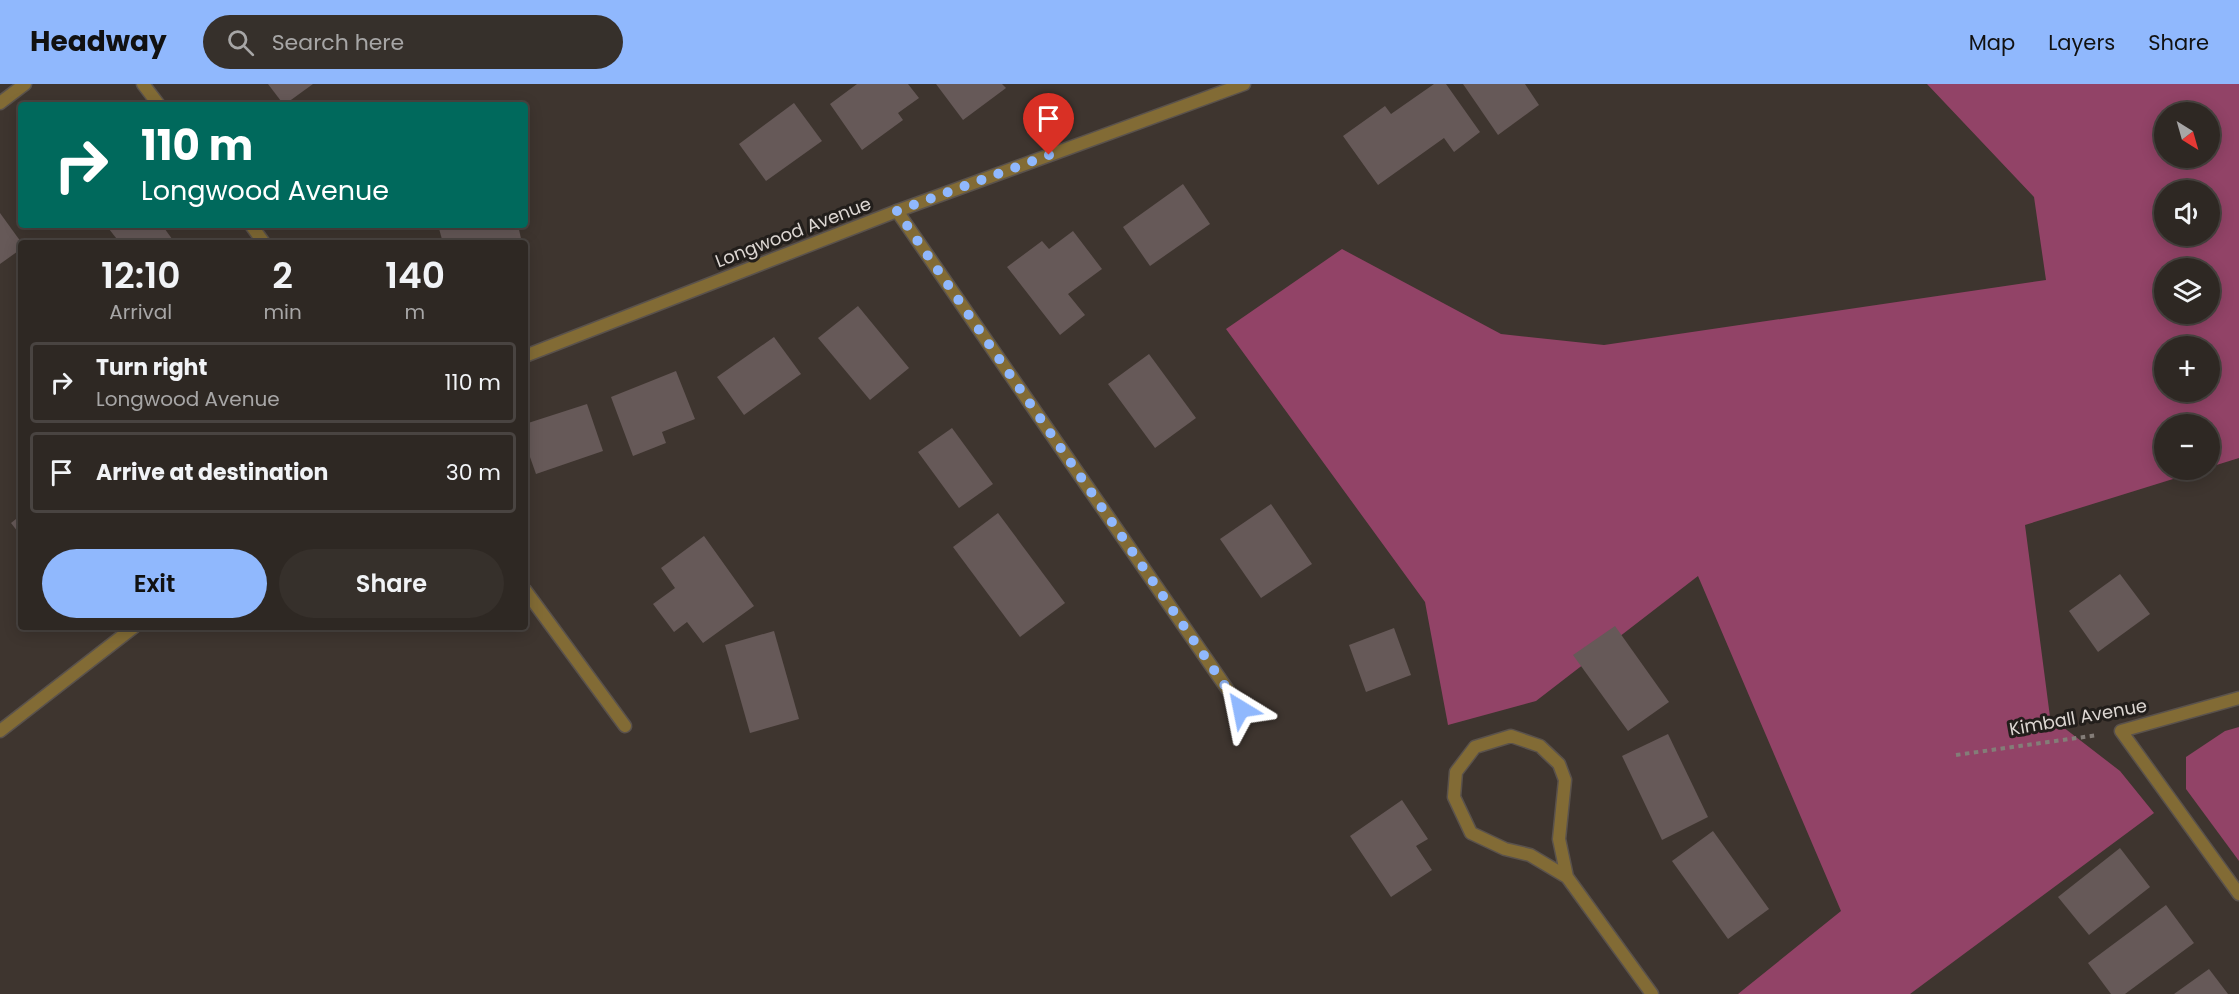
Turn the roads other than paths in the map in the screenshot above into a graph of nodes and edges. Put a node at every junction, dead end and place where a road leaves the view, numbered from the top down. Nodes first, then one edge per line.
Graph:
1 (25, 84) edge
2 (143, 84) edge
3 (1244, 84) edge
4 (157, 102) edge
5 (0, 103) edge
6 (897, 211) junction
7 (528, 355) edge
8 (528, 594) edge
9 (131, 630) edge
10 (2239, 698) edge
11 (1241, 709) dead end
12 (625, 726) dead end
13 (0, 731) edge
14 (1567, 878) junction
15 (2239, 894) edge
16 (1652, 994) edge

1 - 5 street
2 - 4 street
3 - 6 street, Longwood Avenue
6 - 7 street, Longwood Avenue
6 - 11 street
8 - 12 street
9 - 13 street
10 - 15 street, Kimball Avenue
14 - 14 street
14 - 16 street

